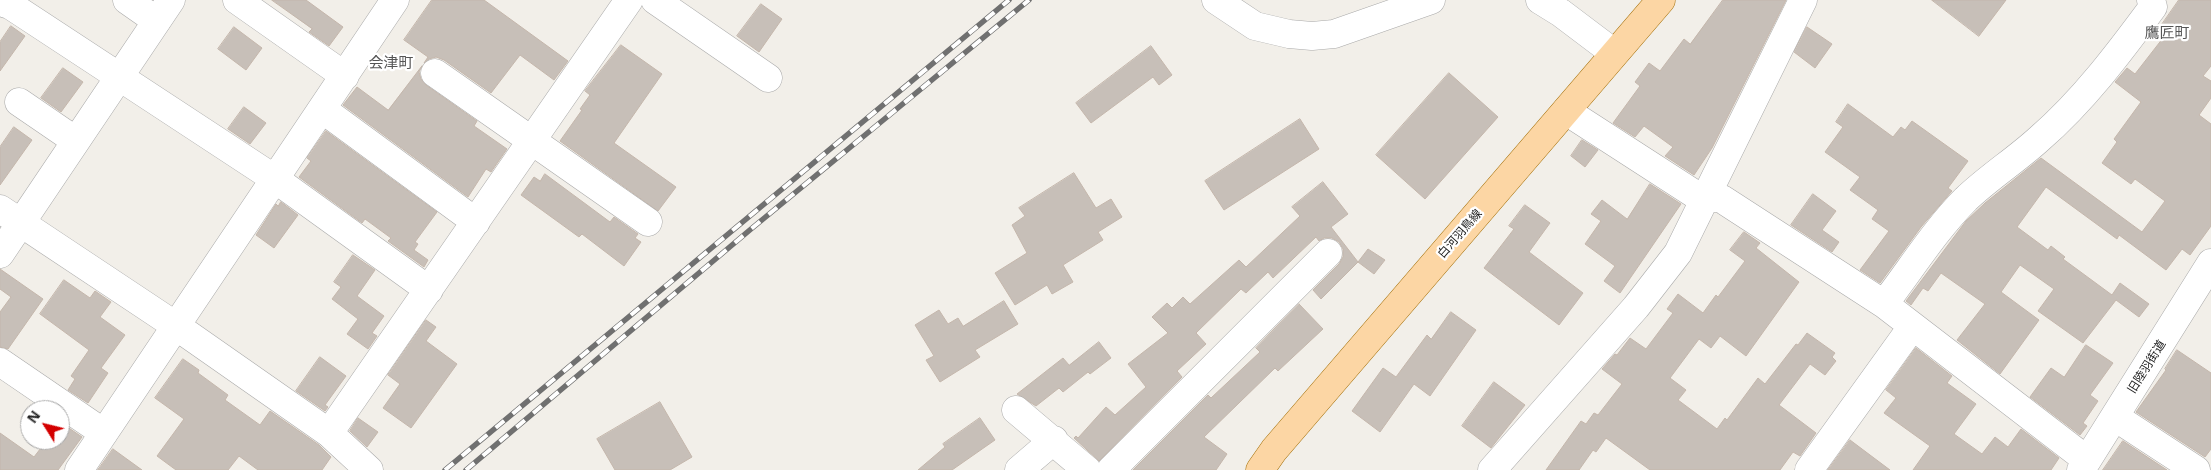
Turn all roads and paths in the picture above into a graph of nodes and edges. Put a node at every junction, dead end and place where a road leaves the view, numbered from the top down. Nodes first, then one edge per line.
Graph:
1 (127, 0) edge
2 (237, 0) edge
3 (395, 0) edge
4 (628, 0) edge
5 (655, 0) edge
6 (1216, 0) edge
7 (1431, 0) edge
8 (1540, 0) edge
9 (1661, 0) edge
10 (1803, 0) edge
11 (2151, 0) edge
12 (6, 7) edge
13 (164, 10) edge
14 (1614, 53) junction
15 (434, 74) dead end
16 (345, 76) junction
17 (119, 77) junction
18 (768, 78) dead end
19 (18, 102) dead end
20 (322, 109) junction
21 (1566, 110) junction
22 (532, 140) junction
23 (76, 141) junction
24 (275, 179) junction
25 (1706, 198) junction
26 (10, 216) edge
27 (476, 222) junction
28 (648, 222) dead end
29 (1328, 253) dead end
30 (0, 254) edge
31 (2211, 263) edge
32 (429, 290) junction
33 (1884, 304) junction
34 (176, 326) junction
35 (1912, 327) junction
36 (0, 362) edge
37 (1016, 410) dead end
38 (2115, 417) junction
39 (104, 433) junction
40 (329, 433) junction
41 (1054, 440) junction
42 (2084, 465) edge
43 (79, 470) edge
44 (369, 470) edge
45 (1019, 470) edge
46 (1087, 470) edge
47 (1111, 470) edge
48 (1260, 470) edge
49 (1492, 470) edge
50 (1809, 470) edge
51 (2196, 470) edge

1 - 13 street
2 - 16 street
3 - 16 street
4 - 22 street
5 - 18 street
6 - 7 street
8 - 14 street
9 - 14 main road, 白河羽鳥線
10 - 25 street
11 - 33 street
12 - 17 street
13 - 17 street
14 - 21 main road, 白河羽鳥線
15 - 22 street
16 - 20 street
17 - 23 street
17 - 24 street
19 - 23 street
20 - 24 street
20 - 27 street
21 - 25 street
21 - 48 main road, 白河羽鳥線
22 - 27 street
22 - 28 street
23 - 26 street
24 - 32 street
24 - 34 street
25 - 33 street
25 - 49 street
26 - 30 street
26 - 34 street
27 - 32 street
29 - 47 street
31 - 38 street, 旧陸羽街道
32 - 40 street
33 - 35 street
34 - 39 street
34 - 40 street
35 - 42 street
35 - 50 street
36 - 39 street
37 - 41 street
38 - 42 street, 旧陸羽街道
38 - 51 street
39 - 43 street
40 - 44 street
41 - 45 street
41 - 46 street

